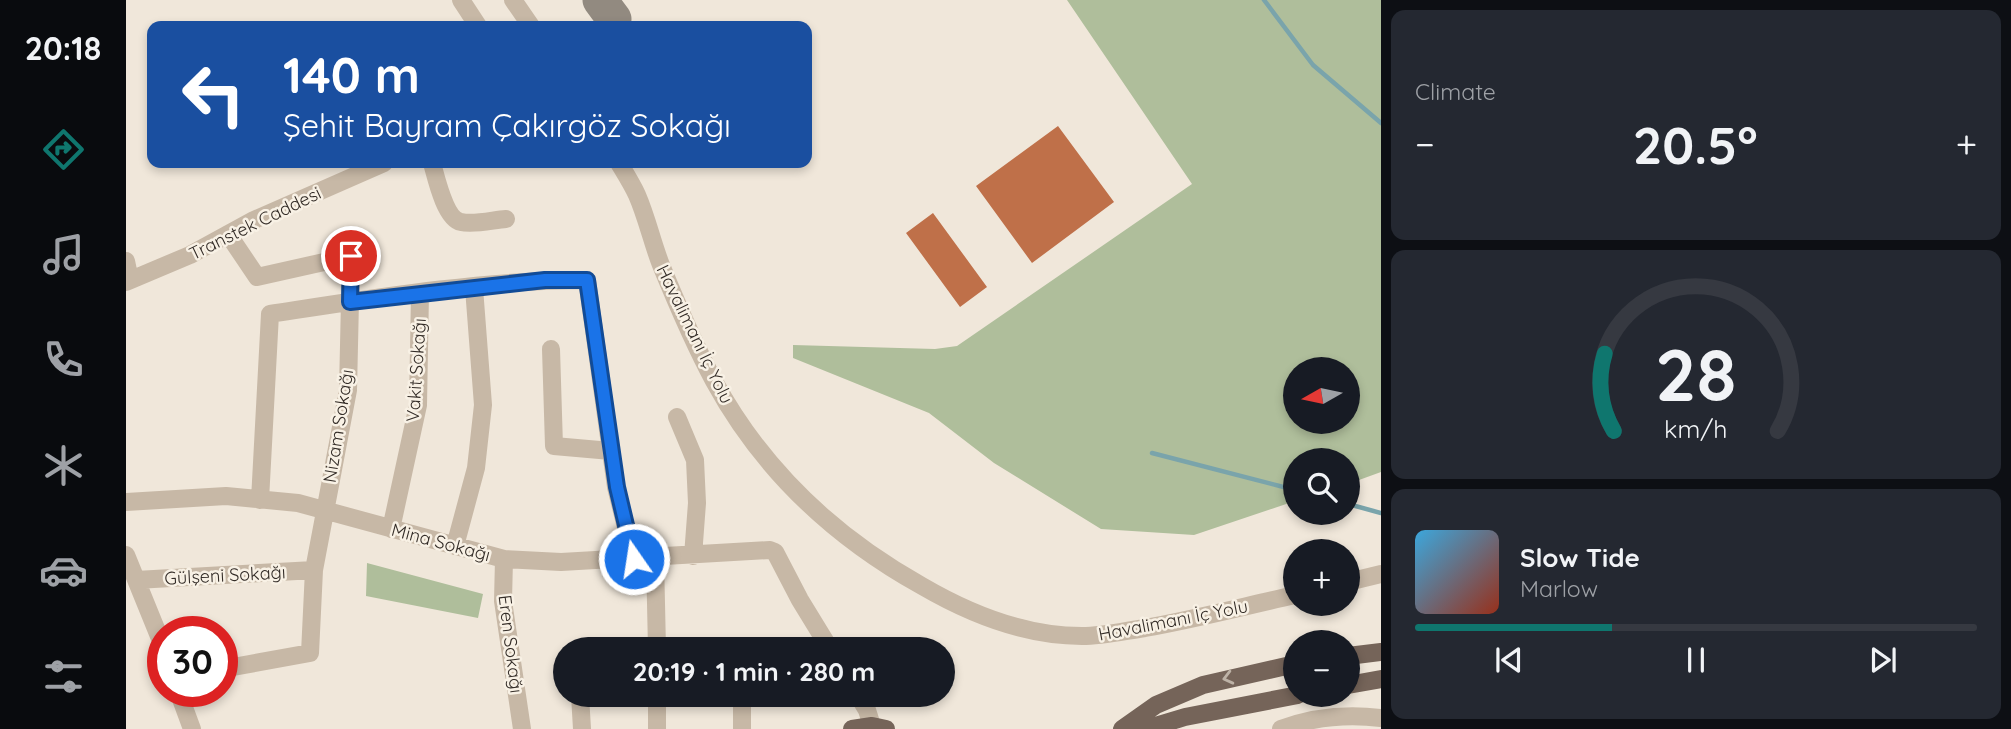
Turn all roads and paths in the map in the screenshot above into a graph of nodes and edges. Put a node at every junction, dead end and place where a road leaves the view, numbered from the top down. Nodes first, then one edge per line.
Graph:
1 (461, 0) edge
2 (513, 0) edge
3 (475, 21) edge
4 (528, 21) edge
5 (371, 168) edge
6 (434, 168) edge
7 (622, 168) edge
8 (506, 219) dead end
9 (228, 234) junction
10 (126, 261) edge
11 (128, 281) edge
12 (474, 288) junction
13 (420, 293) junction
14 (350, 302) junction
15 (551, 349) dead end
16 (677, 417) dead end
17 (611, 451) junction
18 (260, 500) junction
19 (126, 502) edge
20 (324, 511) junction
21 (391, 529) junction
22 (455, 546) junction
23 (126, 555) edge
24 (693, 556) junction
25 (655, 558) junction
26 (504, 559) junction
27 (634, 559) junction
28 (314, 570) junction
29 (1381, 574) edge
30 (1360, 579) edge
31 (136, 580) junction
32 (1283, 598) edge
33 (151, 616) edge
34 (657, 637) edge
35 (822, 637) edge
36 (1381, 652) edge
37 (1360, 655) edge
38 (238, 666) edge
39 (1283, 667) edge
40 (1381, 678) edge
41 (1360, 682) edge
42 (1283, 698) edge
43 (184, 707) edge
44 (581, 707) edge
45 (657, 707) edge
46 (742, 707) edge
47 (865, 707) edge
48 (1381, 718) edge
49 (879, 727) edge
50 (192, 729) edge
51 (522, 729) edge
52 (582, 729) edge
53 (657, 729) edge
54 (742, 729) edge
55 (852, 729) edge
56 (1122, 729) edge
57 (1145, 729) edge
58 (1282, 729) edge

1 - 3 street
2 - 4 street
5 - 9 street, Transtek Caddesi
6 - 8 street
7 - 32 street, Havalimanı İç Yolu
9 - 11 street, Transtek Caddesi
9 - 14 street, Nizam Sokağı
10 - 11 street
12 - 13 street
12 - 17 street
12 - 22 street
13 - 14 street
13 - 21 street, Vakit Sokağı
14 - 18 street
14 - 20 street, Nizam Sokağı
15 - 17 street
16 - 24 street
17 - 27 street
18 - 19 street, Mina Sokağı
18 - 20 street, Mina Sokağı
20 - 21 street, Mina Sokağı
20 - 28 street, Nizam Sokağı
21 - 22 street, Mina Sokağı
22 - 26 street, Mina Sokağı
23 - 31 street
24 - 25 street, Mina Sokağı
24 - 35 street, Mina Sokağı
25 - 27 street, Mina Sokağı
25 - 34 street
26 - 27 street, Mina Sokağı
26 - 51 street, Eren Sokağı
28 - 31 street, Gülşeni Sokağı
28 - 38 street, Nizam Sokağı
29 - 30 street
31 - 33 street
36 - 37 main road
39 -> 56 main road
40 - 41 main road
42 - 57 main road
43 - 50 street
44 - 52 street
45 - 53 street
46 - 54 street
47 - 49 street
48 - 58 street
49 - 55 main road

